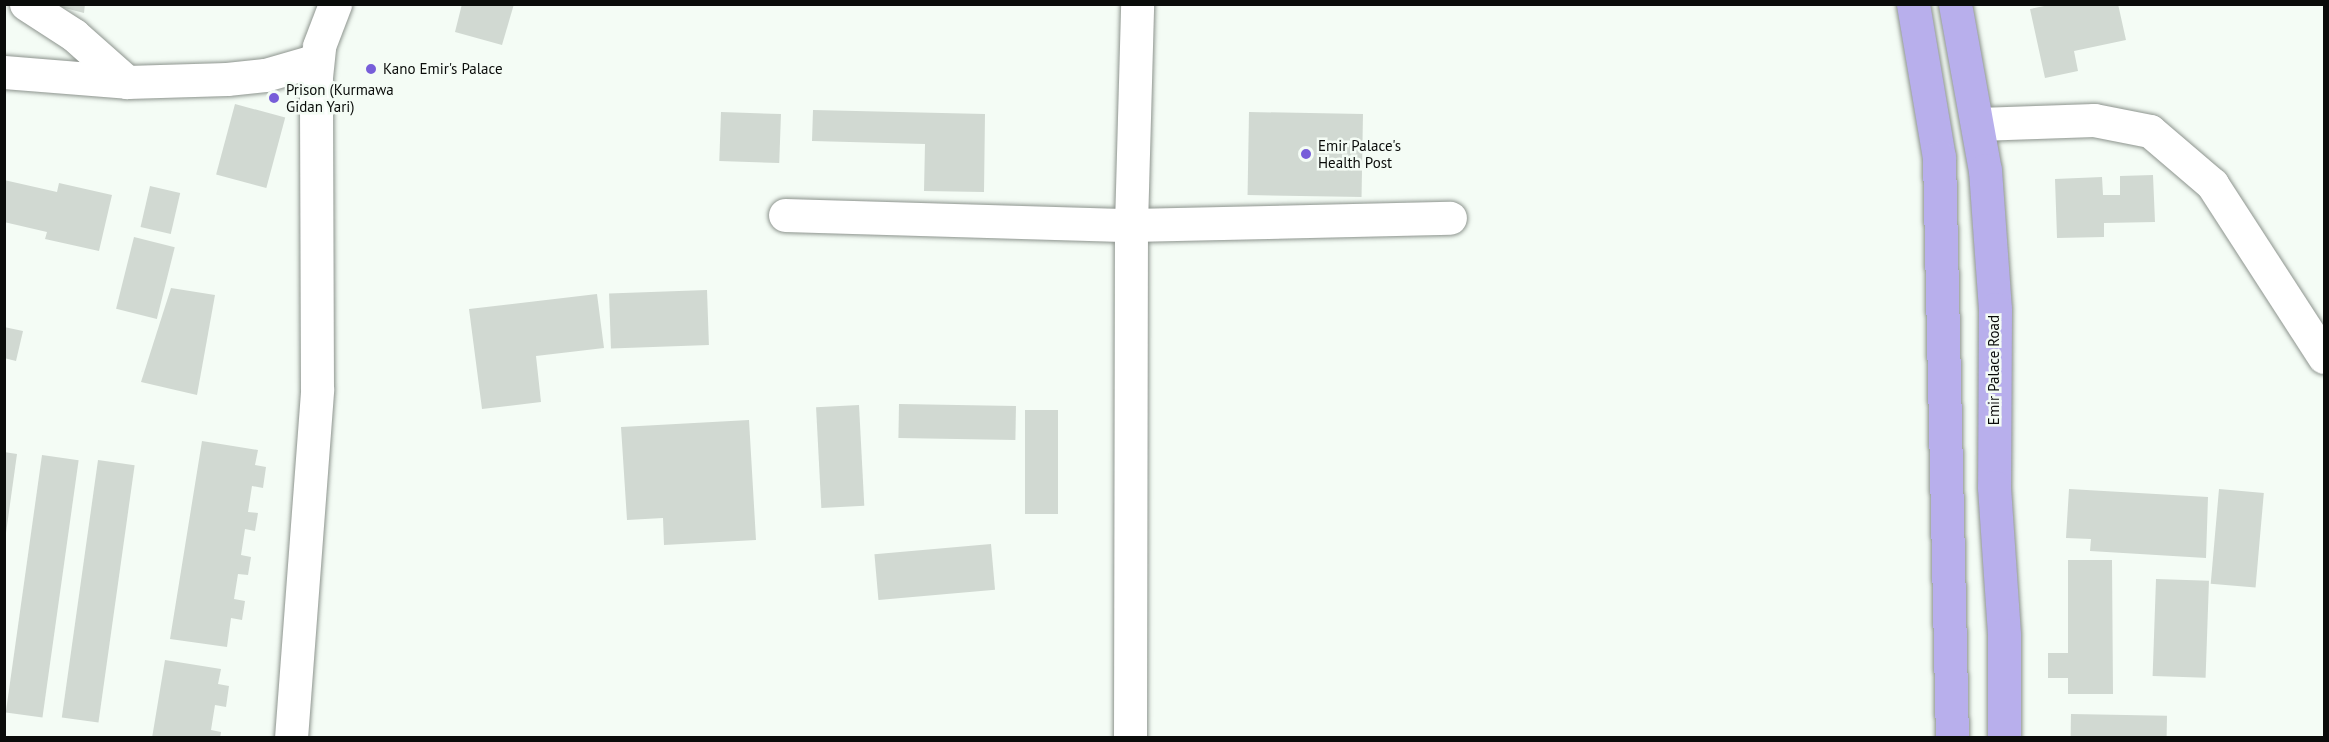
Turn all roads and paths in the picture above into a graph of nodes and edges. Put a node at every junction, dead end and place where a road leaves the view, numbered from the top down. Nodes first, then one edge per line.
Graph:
1 (26, 4) edge
2 (334, 4) edge
3 (1137, 4) edge
4 (1913, 4) edge
5 (1955, 4) edge
6 (317, 60) junction
7 (4, 72) edge
8 (127, 82) junction
9 (1978, 124) junction
10 (785, 215) dead end
11 (1450, 218) dead end
12 (1131, 225) junction
13 (2325, 357) edge
14 (291, 738) edge
15 (1130, 738) edge
16 (1952, 738) edge
17 (2004, 738) edge

1 - 8 street
2 - 6 street
3 - 12 street
4 - 16 main road
5 - 9 main road, Emir Palace Road
6 - 8 street
6 - 14 street
7 - 8 street
9 - 13 street
9 - 17 main road, Emir Palace Road
10 - 12 street
11 - 12 street
12 - 15 street

